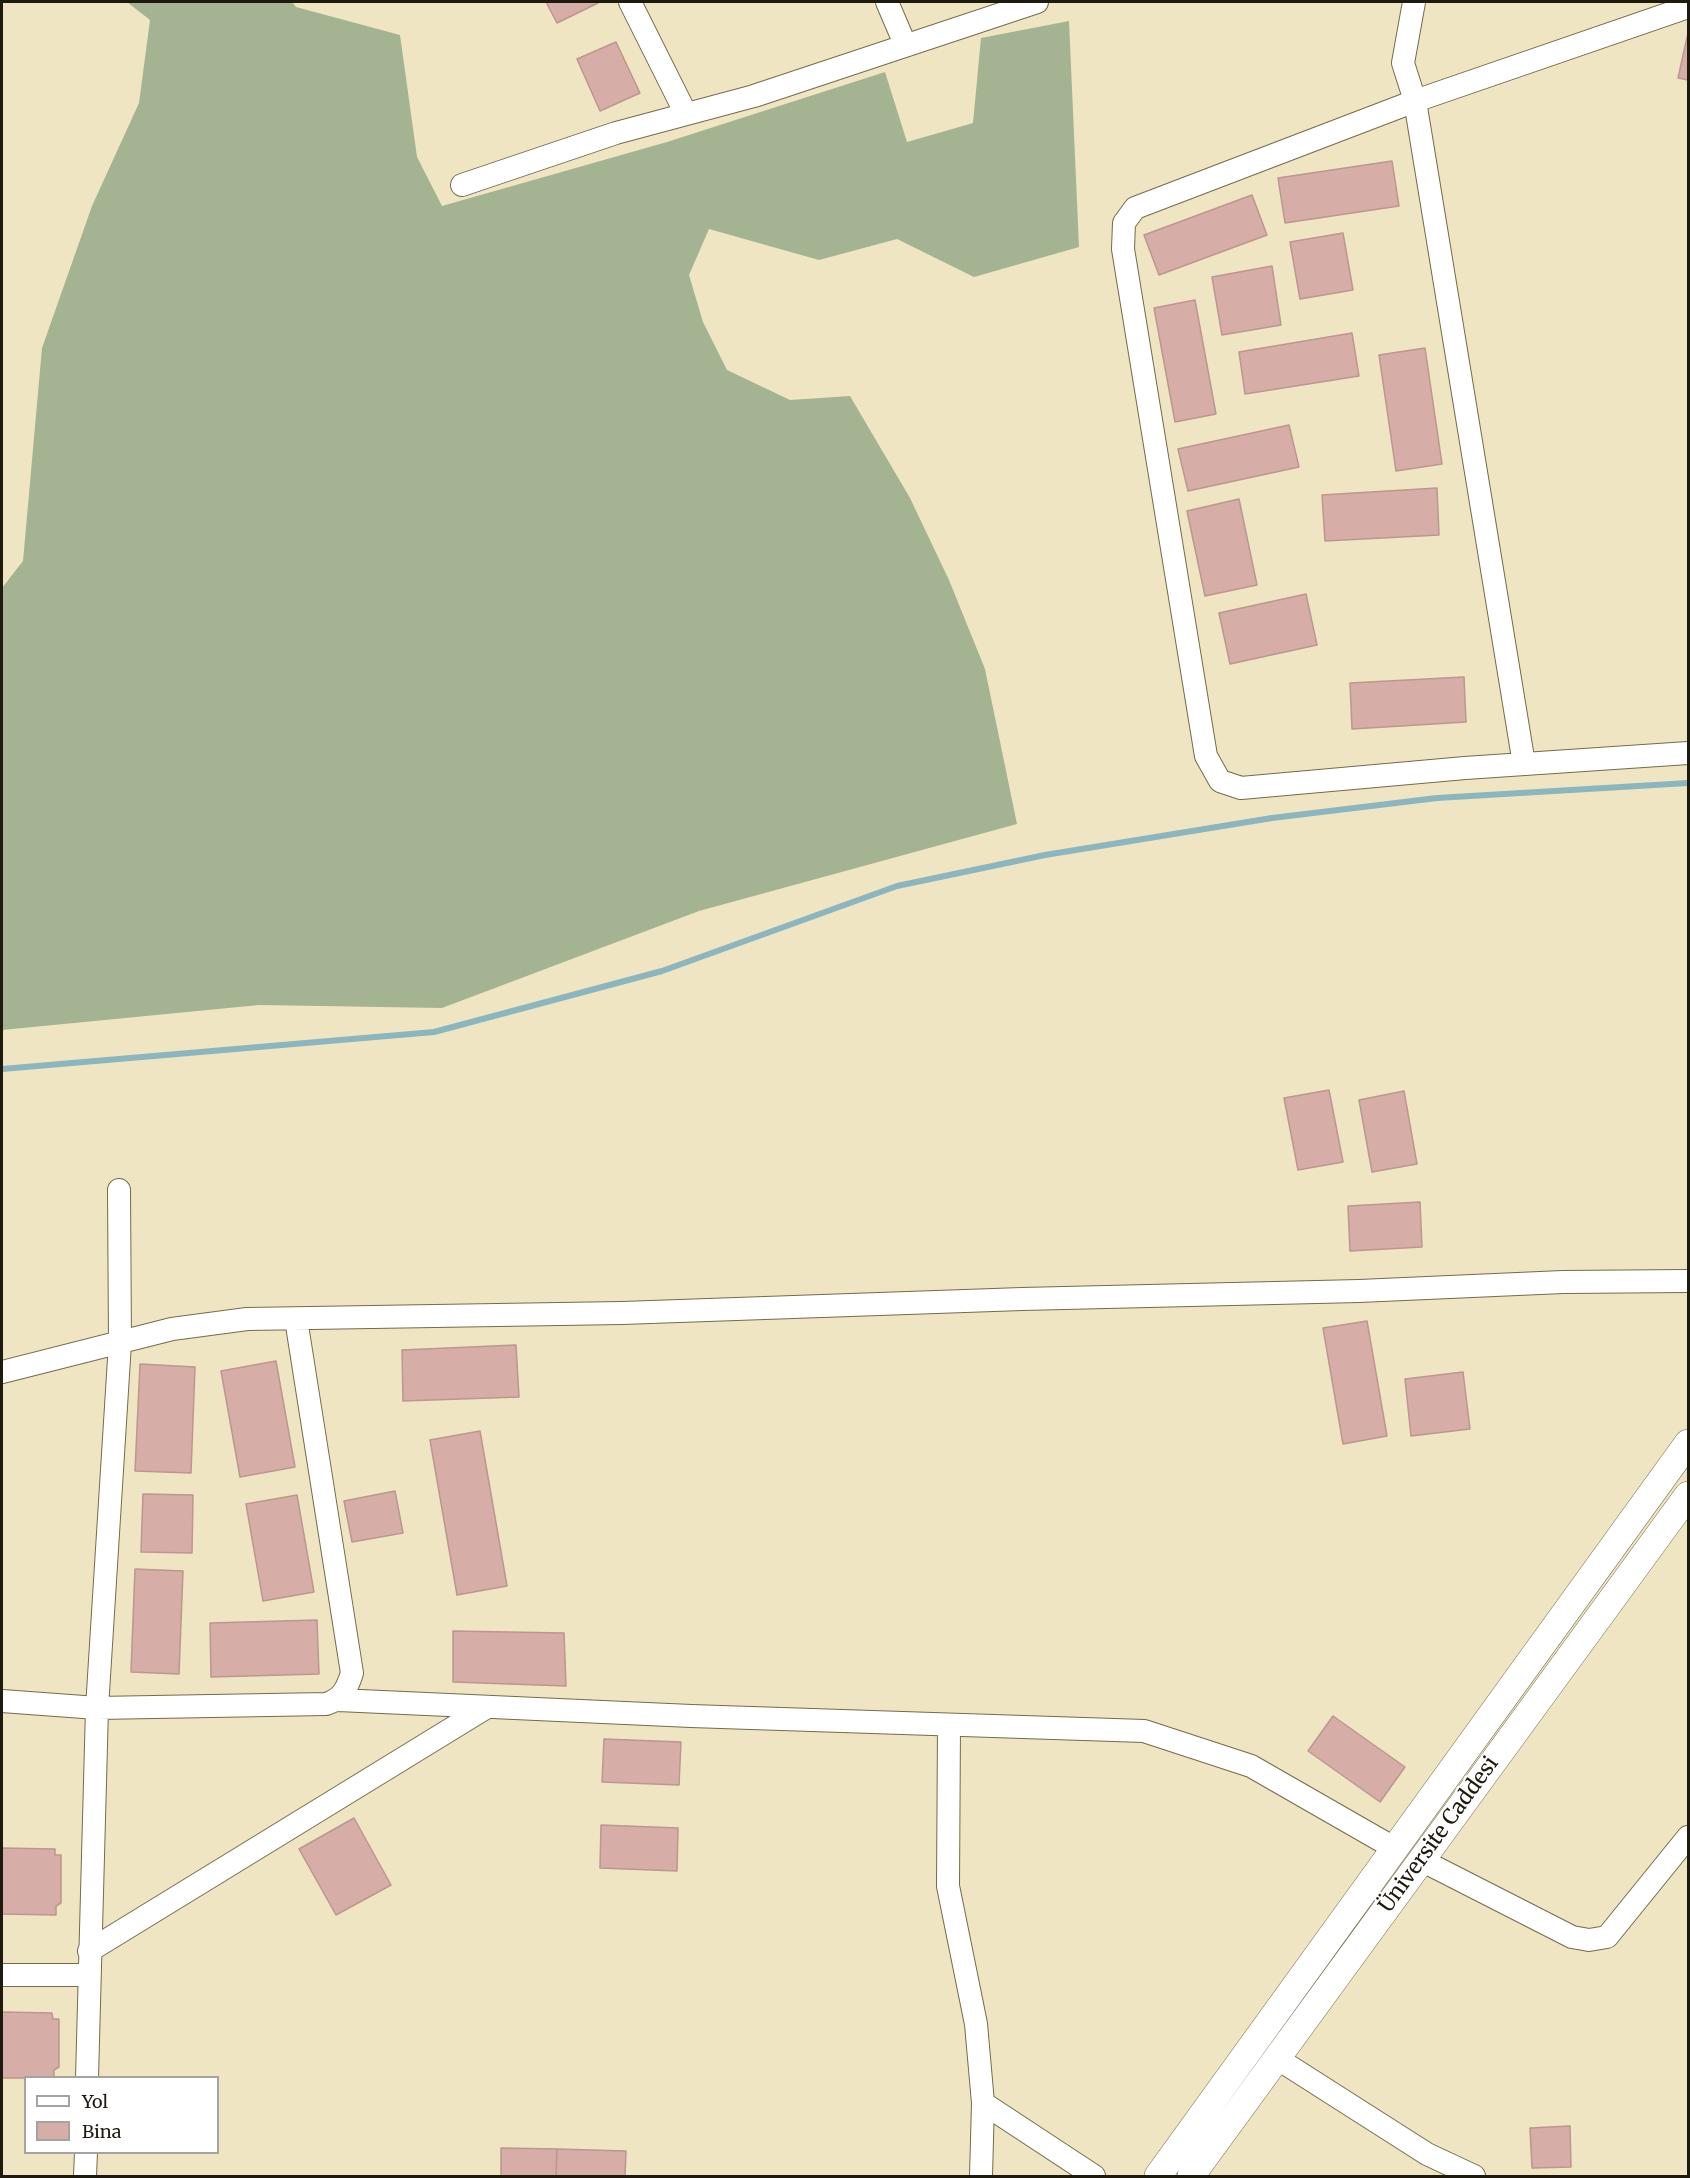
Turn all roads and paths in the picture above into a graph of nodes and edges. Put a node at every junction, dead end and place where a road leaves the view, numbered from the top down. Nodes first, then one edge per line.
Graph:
1 (630, 2) edge
2 (887, 2) edge
3 (1037, 2) edge
4 (1414, 2) edge
5 (1689, 7) edge
6 (905, 44) junction
7 (1415, 101) junction
8 (686, 114) junction
9 (462, 186) dead end
10 (1689, 753) edge
11 (1524, 764) junction
12 (119, 1190) dead end
13 (1689, 1281) edge
14 (296, 1319) junction
15 (120, 1343) junction
16 (2, 1372) edge
17 (1689, 1443) edge
18 (1689, 1495) edge
19 (338, 1700) junction
20 (2, 1701) edge
21 (97, 1707) junction
22 (487, 1707) junction
23 (949, 1725) junction
24 (1689, 1837) edge
25 (1394, 1848) junction
26 (1420, 1860) junction
27 (89, 1951) junction
28 (2, 1975) edge
29 (89, 1975) junction
30 (1278, 2059) junction
31 (87, 2076) edge
32 (984, 2103) junction
33 (86, 2154) edge
34 (86, 2176) edge
35 (981, 2176) edge
36 (1094, 2176) edge
37 (1158, 2176) edge
38 (1191, 2176) edge
39 (1474, 2176) edge

1 - 8 street
2 - 6 street
3 - 6 street
4 - 7 street
5 - 7 street
6 - 8 street
7 - 11 street
7 - 11 street
8 - 9 street
10 - 11 street
12 - 15 street
13 - 14 street
14 - 15 street
14 - 19 street
15 - 16 street
15 - 21 street
17 - 25 main road
18 - 26 main road, Üniversite Caddesi
19 - 21 street
19 - 22 street
20 - 21 street
21 - 27 street
22 - 23 street
22 - 27 street
23 - 25 street
23 - 32 street
24 - 26 street
25 - 37 main road
26 - 30 main road, Üniversite Caddesi
27 - 29 street
28 - 29 street
29 - 31 street
30 - 38 main road, Üniversite Caddesi
30 - 39 street
32 - 35 street
32 - 36 street
33 - 34 street

